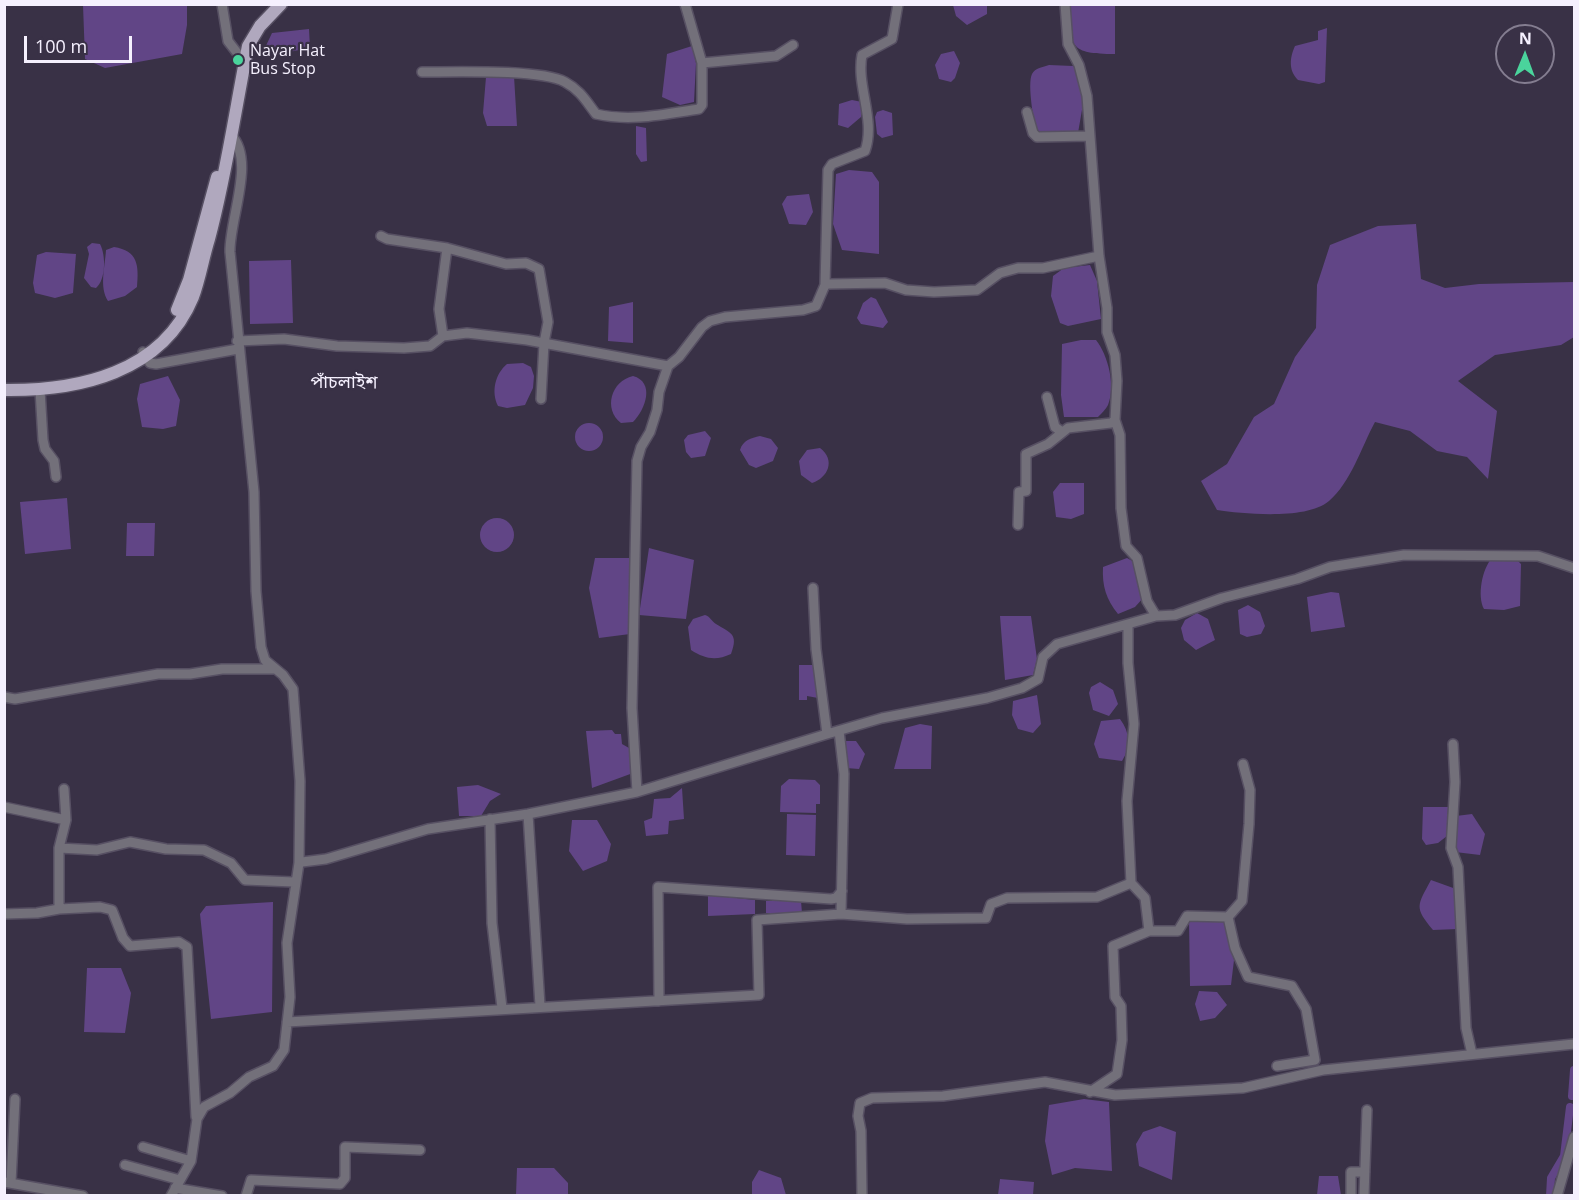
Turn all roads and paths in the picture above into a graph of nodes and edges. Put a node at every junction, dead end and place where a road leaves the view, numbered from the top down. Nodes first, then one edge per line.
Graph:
1 (222, 4) edge
2 (272, 4) edge
3 (280, 4) edge
4 (685, 4) edge
5 (897, 4) edge
6 (1065, 4) edge
7 (793, 45) dead end
8 (238, 54) junction
9 (702, 63) junction
10 (422, 72) dead end
11 (1027, 112) dead end
12 (229, 134) junction
13 (1090, 136) junction
14 (381, 236) dead end
15 (447, 248) junction
16 (1099, 256) junction
17 (825, 285) junction
18 (442, 336) junction
19 (544, 343) junction
20 (238, 345) junction
21 (144, 354) junction
22 (668, 366) junction
23 (4, 384) edge
24 (4, 390) edge
25 (40, 390) junction
26 (1047, 397) dead end
27 (541, 399) dead end
28 (1115, 420) junction
29 (1062, 432) junction
30 (56, 477) dead end
31 (1018, 525) dead end
32 (1575, 568) edge
33 (813, 588) dead end
34 (1156, 616) junction
35 (1128, 625) junction
36 (274, 669) junction
37 (4, 697) edge
38 (839, 731) junction
39 (827, 734) junction
40 (1453, 744) dead end
41 (1243, 764) dead end
42 (64, 789) dead end
43 (637, 792) junction
44 (4, 807) edge
45 (528, 814) junction
46 (490, 819) junction
47 (66, 820) junction
48 (58, 848) junction
49 (302, 862) dead end
50 (294, 882) junction
51 (1131, 883) junction
52 (842, 891) junction
53 (59, 909) junction
54 (4, 914) edge
55 (841, 914) junction
56 (1228, 917) junction
57 (1149, 931) junction
58 (659, 1001) junction
59 (540, 1006) junction
60 (502, 1008) junction
61 (287, 1022) junction
62 (1575, 1044) edge
63 (1472, 1054) junction
64 (1277, 1066) dead end
65 (1090, 1092) junction
66 (15, 1099) dead end
67 (1367, 1110) dead end
68 (196, 1119) junction
69 (1575, 1137) edge
70 (143, 1147) dead end
71 (420, 1150) dead end
72 (191, 1161) junction
73 (125, 1165) dead end
74 (1365, 1172) junction
75 (8, 1183) edge
76 (175, 1188) edge
77 (83, 1196) edge
78 (222, 1196) edge
79 (246, 1196) edge
80 (862, 1196) edge
81 (1351, 1196) edge
82 (1364, 1196) edge
83 (1557, 1196) edge

1 - 8 street
2 - 8 main road
3 - 12 main road
4 - 9 street
5 - 17 street
6 - 13 street
7 - 9 street
8 - 12 main road
9 - 10 street
11 - 13 street
12 - 20 street
12 - 21 main road
13 - 16 street
14 - 15 street
15 - 18 street
15 - 19 street
16 - 17 street
16 - 28 street
17 - 22 street
18 - 19 street
18 - 20 street
19 - 22 street
19 - 27 street
20 - 21 street
20 - 36 street
21 - 23 main road
21 - 25 main road
22 - 43 street
24 - 25 main road
25 - 30 street
26 - 29 street
28 - 29 street
28 - 34 street
29 - 31 street
32 - 34 street
33 - 39 street
34 - 35 street
35 - 38 street
35 - 51 street
36 - 37 street
36 - 50 street
38 - 39 street
38 - 52 street
39 - 43 street
40 - 63 street
41 - 56 street
42 - 47 street
43 - 45 street
44 - 47 street
45 - 46 street
45 - 59 street
46 - 49 street
46 - 60 street
47 - 48 street
48 - 50 street
48 - 53 street
50 - 61 street
51 - 55 street
51 - 57 street
52 - 55 street
52 - 58 street
53 - 54 street
53 - 68 street
55 - 58 street
56 - 57 street
56 - 64 street
57 - 65 street
58 - 59 street
59 - 60 street
60 - 61 street
61 - 68 street
62 - 63 street
63 - 65 street
65 - 80 street
66 - 75 street
67 - 74 street
68 - 72 street
69 - 83 street
70 - 72 street
71 - 79 street
72 - 76 street
73 - 76 street
74 - 81 street
74 - 82 street
75 - 77 street
76 - 78 street

